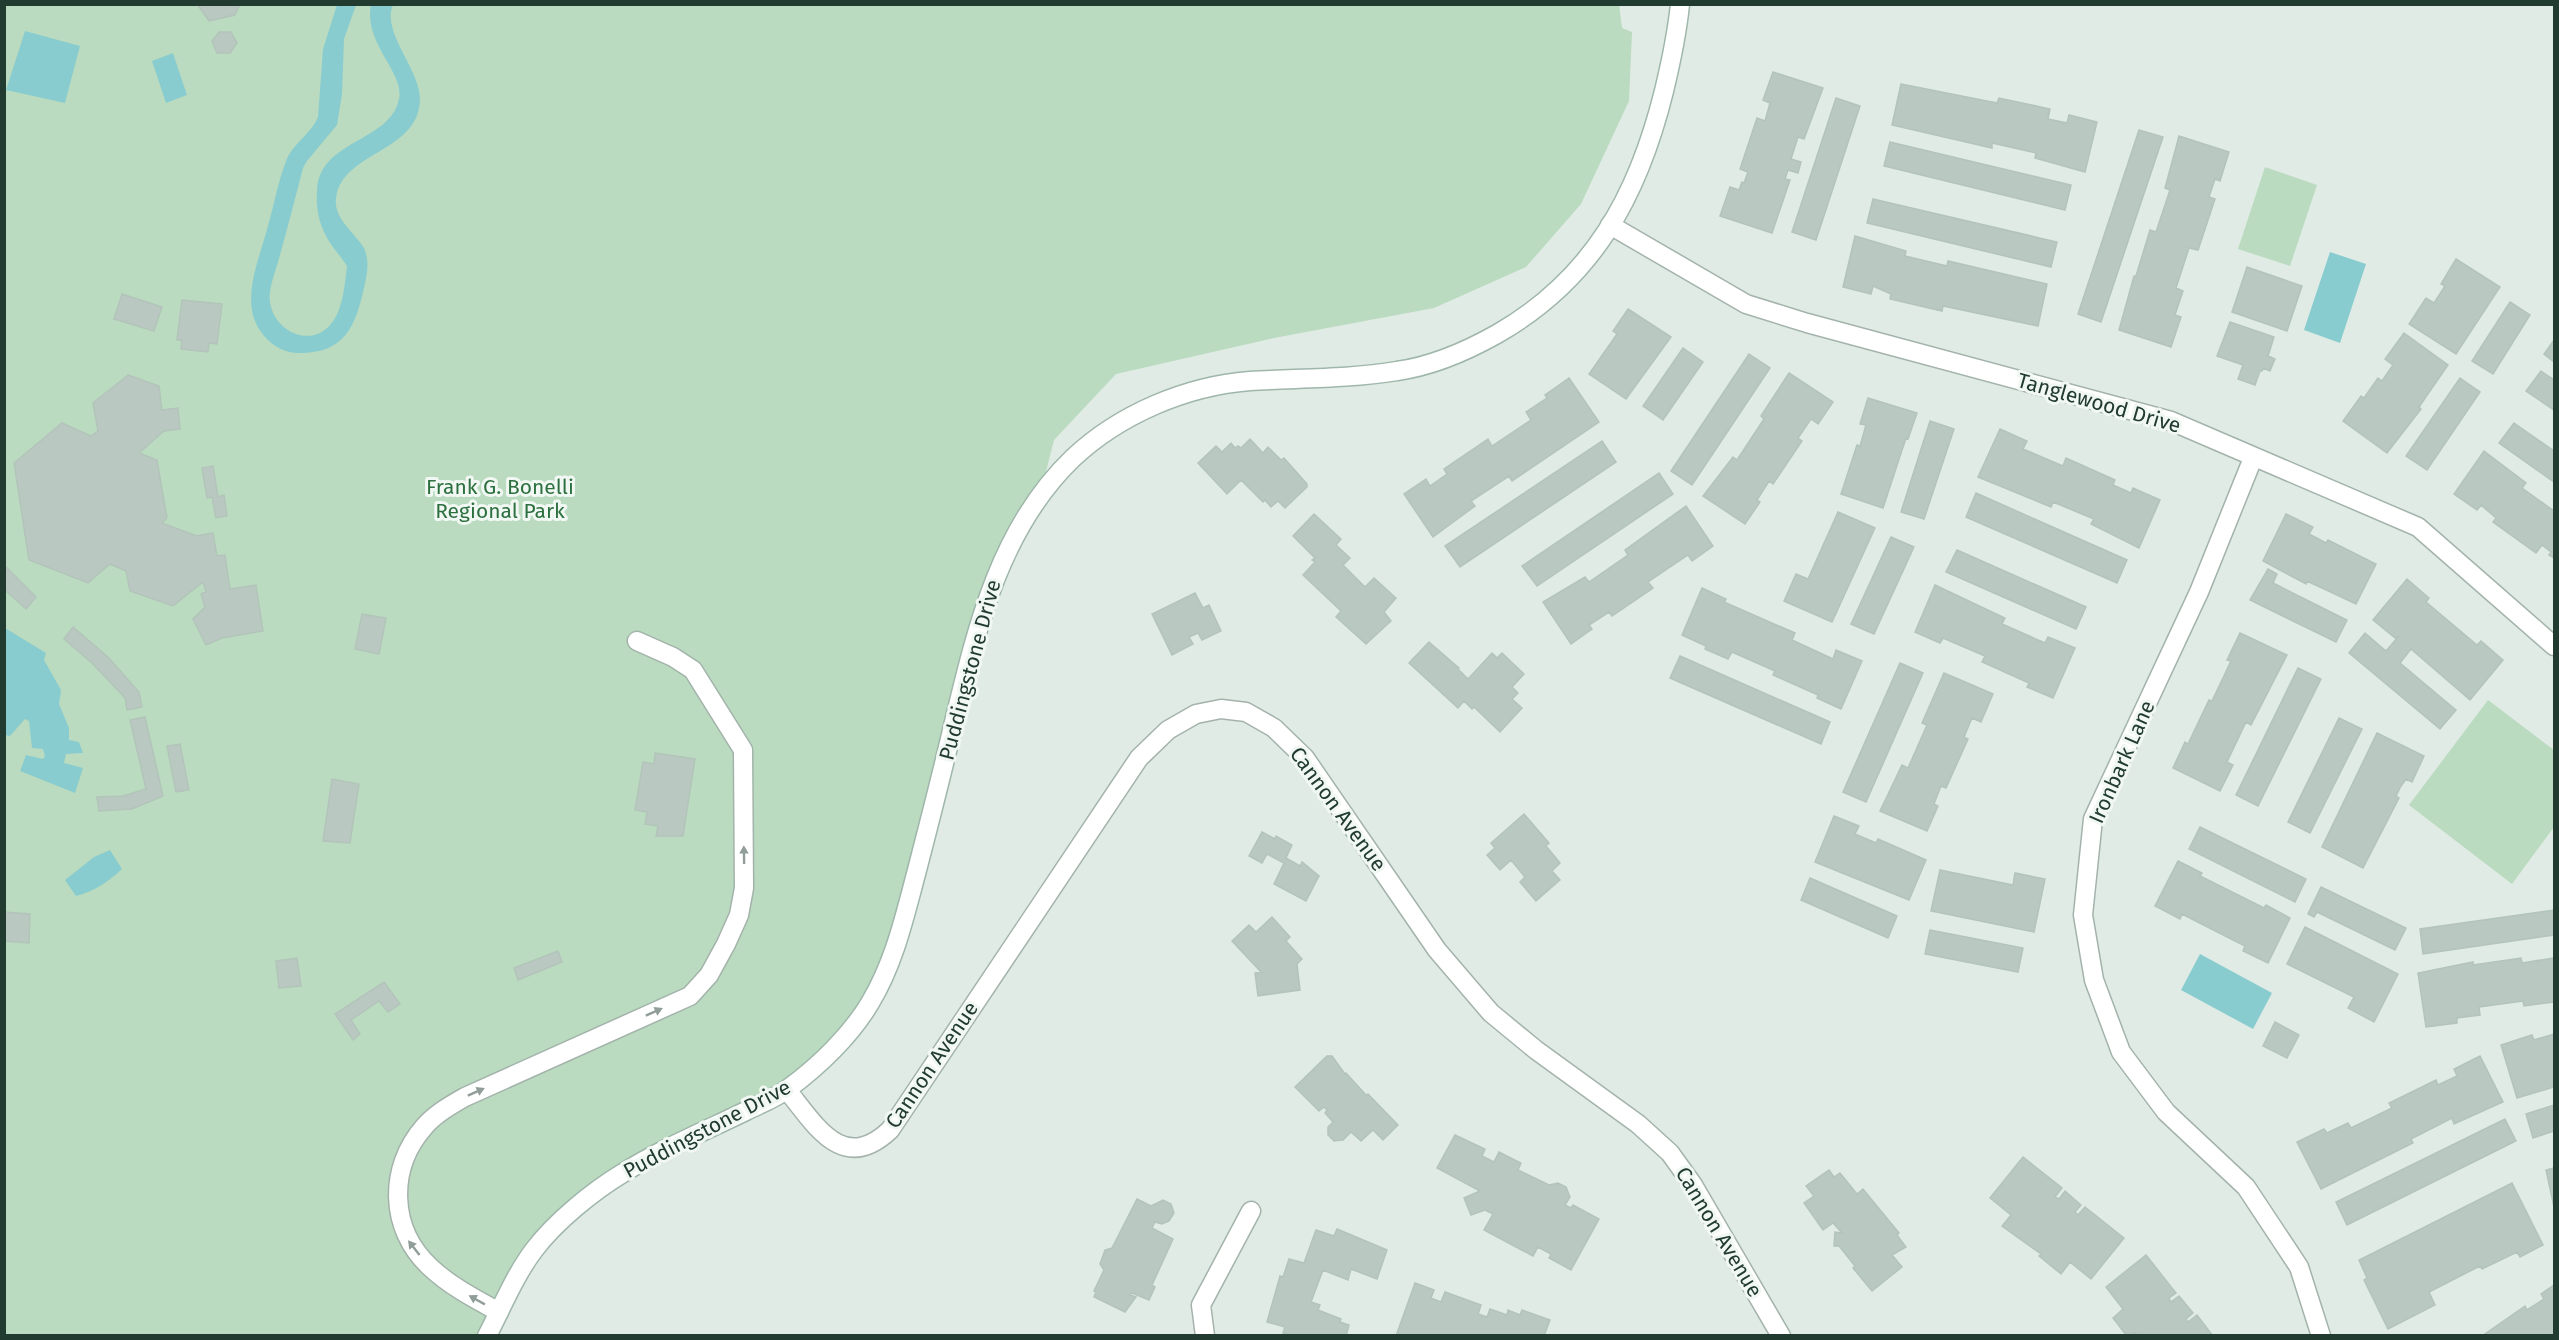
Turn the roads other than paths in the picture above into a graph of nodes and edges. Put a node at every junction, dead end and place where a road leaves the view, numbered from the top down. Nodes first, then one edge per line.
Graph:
1 (1680, 4) edge
2 (1610, 225) junction
3 (2253, 458) junction
4 (637, 641) dead end
5 (2554, 646) edge
6 (787, 1090) junction
7 (1251, 1211) dead end
8 (499, 1312) junction
9 (487, 1335) edge
10 (1205, 1335) edge
11 (1781, 1335) edge
12 (2321, 1335) edge

1 - 2 street, Puddingstone Drive
2 - 3 street, Tanglewood Drive
2 - 6 street, Puddingstone Drive
3 - 5 street, Tanglewood Drive
3 - 12 street, Ironbark Lane
8 -> 4 street
6 - 8 street, Puddingstone Drive
6 - 11 street, Cannon Avenue
7 - 10 street
8 - 9 street, Puddingstone Drive

